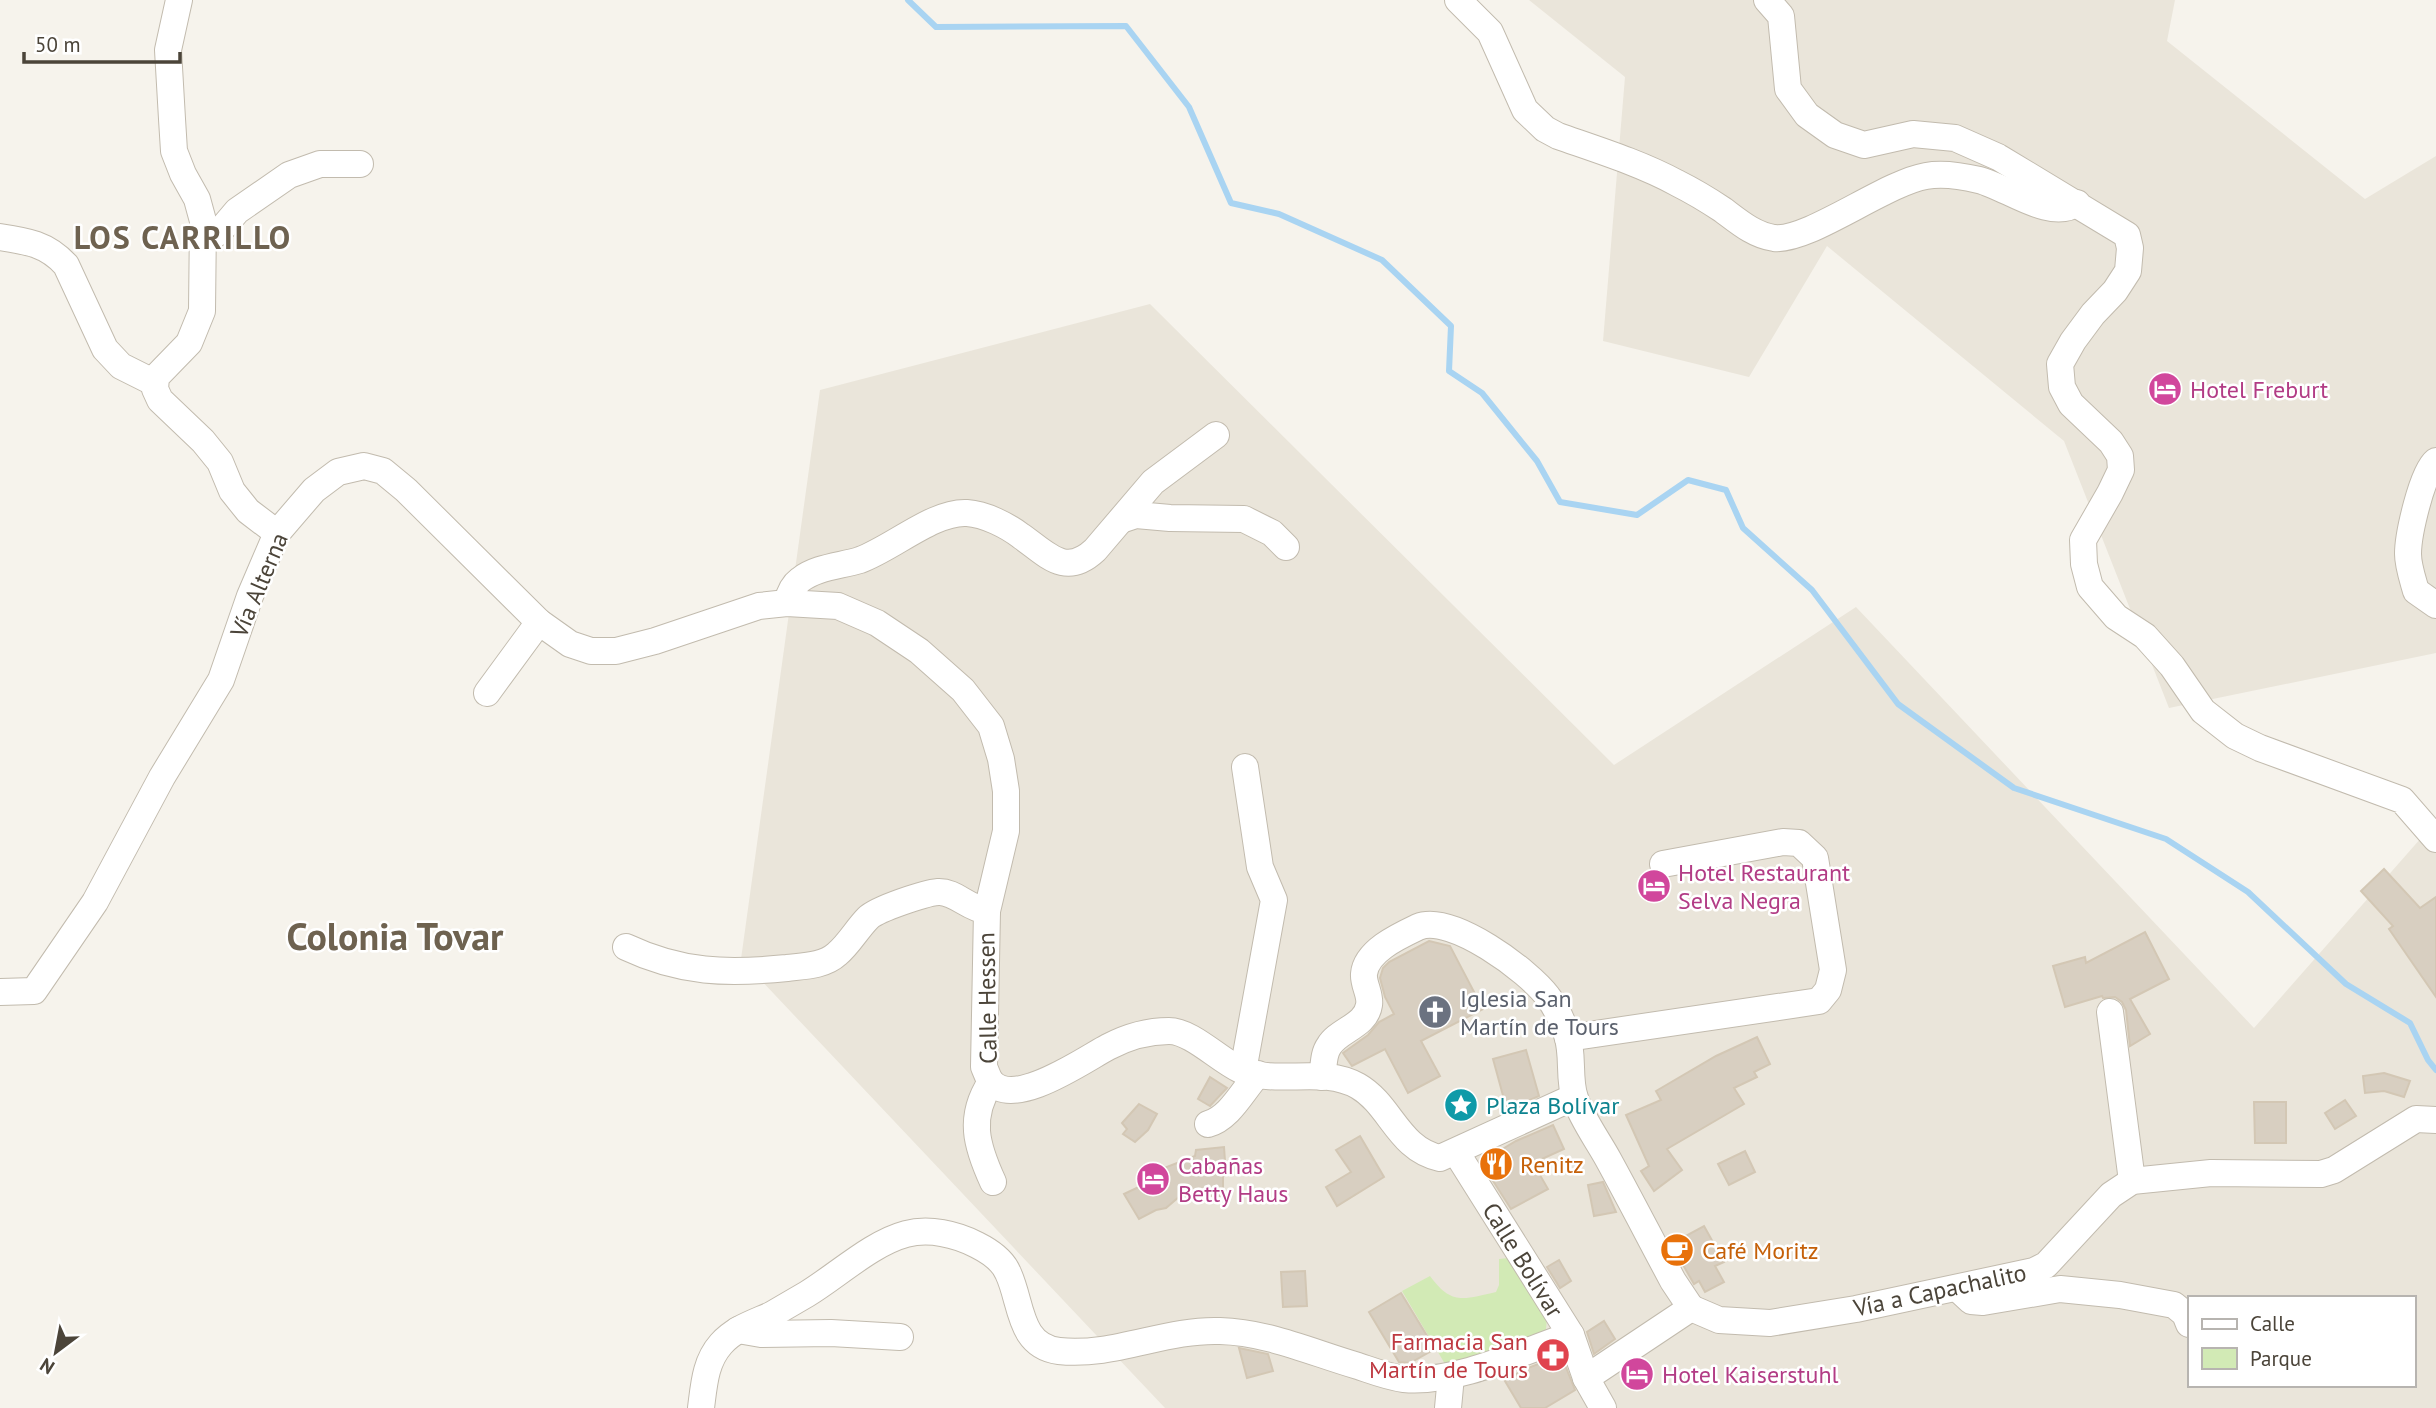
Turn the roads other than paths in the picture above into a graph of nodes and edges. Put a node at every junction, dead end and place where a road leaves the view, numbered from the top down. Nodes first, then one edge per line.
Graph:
1 (179, 0) edge
2 (1458, 0) edge
3 (1767, 0) edge
4 (360, 164) dead end
5 (2077, 203) junction
6 (0, 237) edge
7 (203, 243) junction
8 (155, 383) junction
9 (1216, 435) dead end
10 (2436, 461) edge
11 (1121, 520) junction
12 (277, 533) junction
13 (1286, 547) dead end
14 (787, 603) junction
15 (2436, 605) edge
16 (539, 622) junction
17 (487, 692) dead end
18 (1245, 767) dead end
19 (2436, 839) edge
20 (1663, 864) dead end
21 (986, 911) junction
22 (625, 947) dead end
23 (0, 992) edge
24 (2110, 1012) dead end
25 (1568, 1038) junction
26 (1251, 1073) junction
27 (1322, 1077) junction
28 (991, 1082) junction
29 (1574, 1097) junction
30 (2436, 1120) edge
31 (1208, 1124) dead end
32 (1456, 1152) junction
33 (993, 1181) dead end
34 (2132, 1181) junction
35 (1957, 1288) junction
36 (1691, 1308) junction
37 (2188, 1322) edge
38 (737, 1330) junction
39 (1571, 1335) junction
40 (900, 1337) dead end
41 (1451, 1376) junction
42 (1586, 1378) junction
43 (701, 1408) edge
44 (1448, 1408) edge
45 (1603, 1408) edge

1 - 7 street
2 - 5 street
3 - 5 street
4 - 7 street
5 - 19 street
6 - 8 street
7 - 8 street
8 - 12 street
9 - 11 street
10 - 15 street
11 - 13 street
11 - 14 street
12 - 16 street, Vía Alterna
12 - 23 street, Vía Alterna
14 - 16 street, Vía Alterna
14 - 21 street, Calle Hessen
16 - 17 street
18 - 26 street
20 - 25 street
21 - 22 street
21 - 28 street, Calle Hessen
24 - 34 street
25 - 27 street
25 - 29 street
26 - 27 street, Calle Hessen
26 - 28 street, Calle Hessen
26 - 31 street
27 - 32 street, Calle Hessen
28 - 33 street
29 - 32 street
29 - 36 street
30 - 34 street
32 - 39 street, Calle Bolívar
34 - 35 street, Vía a Capachalito
35 - 36 street, Vía a Capachalito
35 - 37 street
36 - 42 street
38 - 40 street
38 - 41 street
38 - 43 street
39 - 41 street
39 - 42 street, Calle Bolívar
41 - 44 street
42 - 45 street, Calle Bolívar

